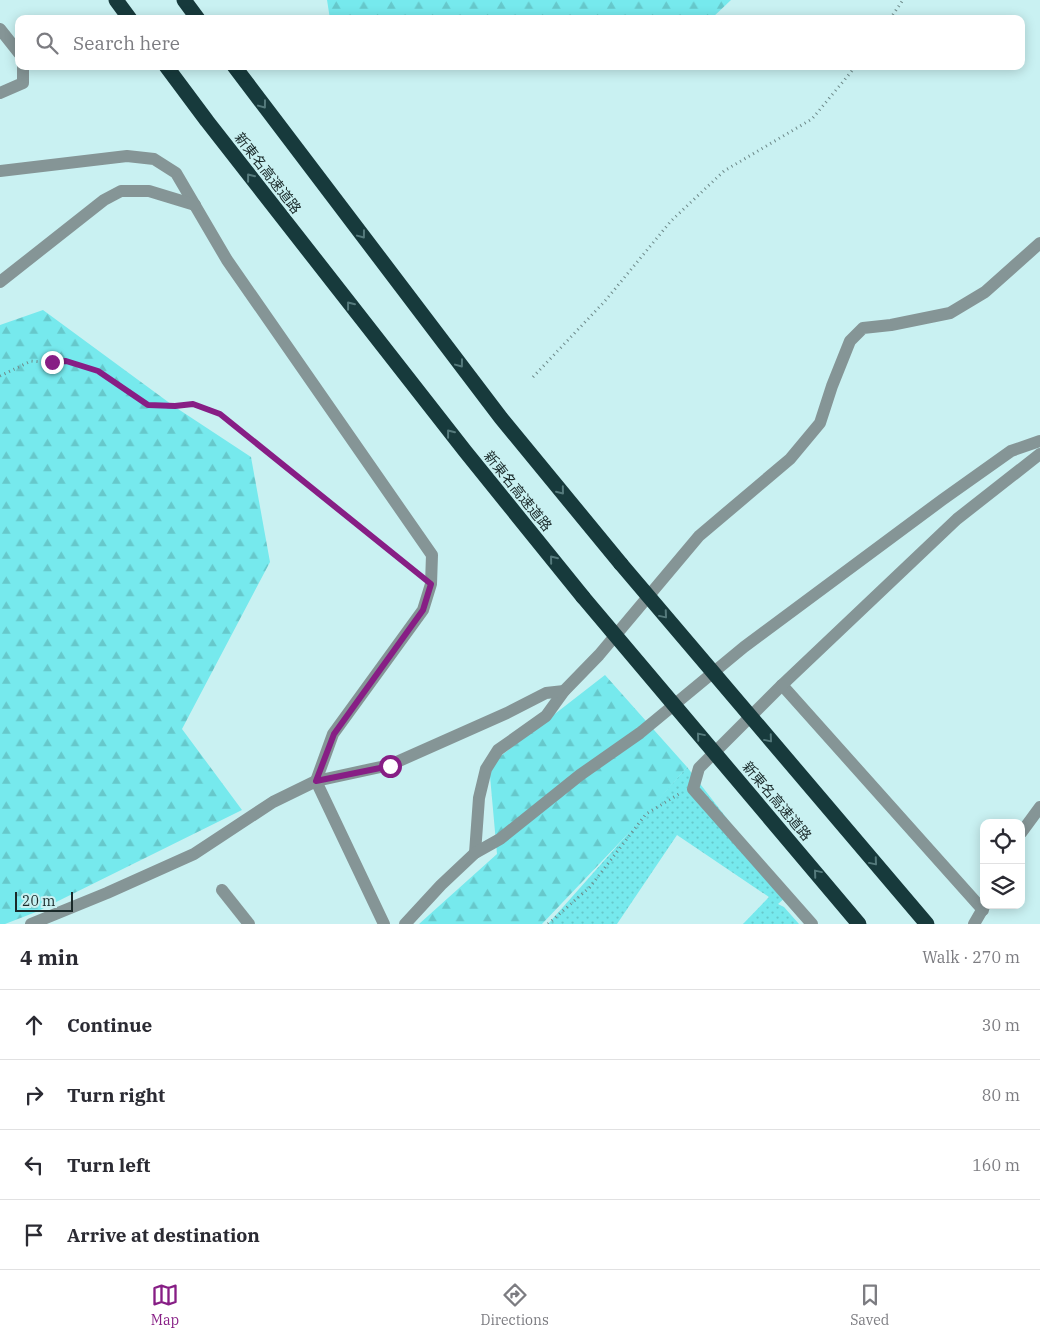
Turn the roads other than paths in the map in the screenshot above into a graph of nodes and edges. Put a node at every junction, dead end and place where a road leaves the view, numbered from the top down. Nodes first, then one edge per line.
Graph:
1 (116, 0) edge
2 (184, 0) edge
3 (127, 15) edge
4 (195, 15) edge
5 (0, 29) edge
6 (15, 48) edge
7 (23, 70) edge
8 (169, 70) edge
9 (237, 70) edge
10 (0, 93) edge
11 (0, 171) edge
12 (195, 205) junction
13 (1040, 243) edge
14 (0, 282) edge
15 (1040, 441) edge
16 (1040, 454) edge
17 (782, 685) junction
18 (564, 690) junction
19 (316, 781) junction
20 (1040, 807) edge
21 (1025, 828) edge
22 (475, 853) junction
23 (222, 890) dead end
24 (980, 903) edge
25 (983, 909) edge
26 (31, 924) edge
27 (249, 924) edge
28 (384, 924) edge
29 (405, 924) edge
30 (812, 924) edge
31 (859, 924) edge
32 (926, 924) edge
33 (974, 924) edge

1 - 3 highway
2 - 4 highway
5 - 6 street
7 - 10 street
31 -> 8 highway, 新東名高速道路, bridge
9 -> 32 highway, bridge
11 - 12 street
12 - 14 street
12 - 19 street
13 - 18 street
15 - 22 street
16 - 17 street
17 - 24 street
17 - 30 street
18 - 19 street
18 - 22 street
19 - 26 street
19 - 28 street
20 - 21 street
22 - 29 street
23 - 27 street
25 - 33 street

